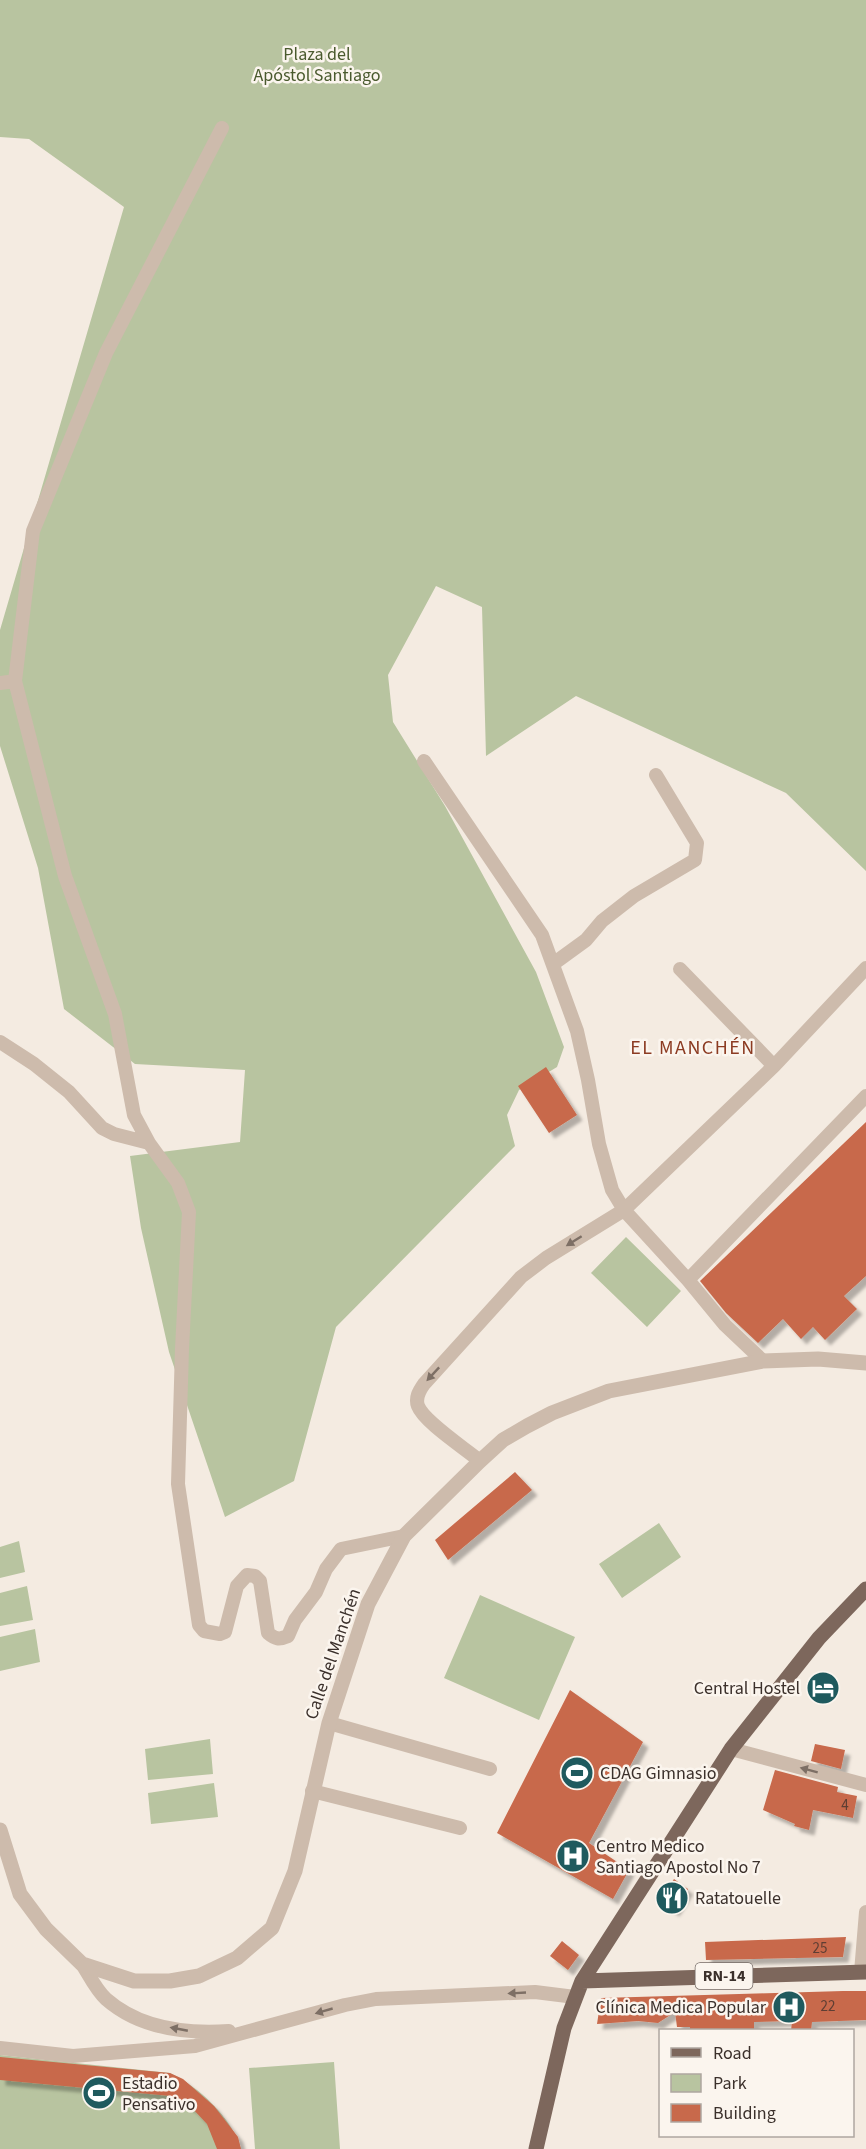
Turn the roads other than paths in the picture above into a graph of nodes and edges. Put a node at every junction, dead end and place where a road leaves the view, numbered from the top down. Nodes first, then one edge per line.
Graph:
1 (222, 129) dead end
2 (15, 681) junction
3 (0, 683) edge
4 (424, 761) dead end
5 (656, 775) dead end
6 (553, 964) junction
7 (866, 968) edge
8 (680, 969) dead end
9 (0, 1042) edge
10 (774, 1066) junction
11 (866, 1096) edge
12 (149, 1143) junction
13 (624, 1209) junction
14 (688, 1280) junction
15 (763, 1361) junction
16 (866, 1363) edge
17 (480, 1461) junction
18 (404, 1536) junction
19 (866, 1589) edge
20 (329, 1723) junction
21 (731, 1749) junction
22 (490, 1769) dead end
23 (866, 1785) edge
24 (312, 1791) junction
25 (460, 1828) dead end
26 (0, 1830) edge
27 (866, 1912) edge
28 (82, 1964) junction
29 (863, 1972) edge
30 (582, 1981) junction
31 (575, 1997) junction
32 (258, 2030) junction
33 (0, 2048) edge
34 (536, 2149) edge

1 - 2 street
2 - 3 street
2 - 12 street
4 - 6 street
5 - 6 street
6 - 13 street
7 - 10 street
8 - 10 street
9 - 12 street
10 - 13 street
11 - 14 street
12 - 18 street
13 - 14 street
13 -> 17 street
14 - 15 street
15 - 16 street, Calle del Manchén
15 - 17 street, Calle del Manchén
17 - 18 street, Calle del Manchén
18 - 20 street, Calle del Manchén
19 - 21 main road
20 - 22 street
20 - 24 street, Calle del Manchén
23 -> 21 street
21 - 30 main road
24 - 25 street
24 - 28 street, Calle del Manchén
26 - 28 street, Calle del Manchén
27 - 29 street
32 -> 28 street
29 - 30 main road, RN-14
30 - 31 main road
31 -> 32 street
31 - 34 main road
32 - 33 street

